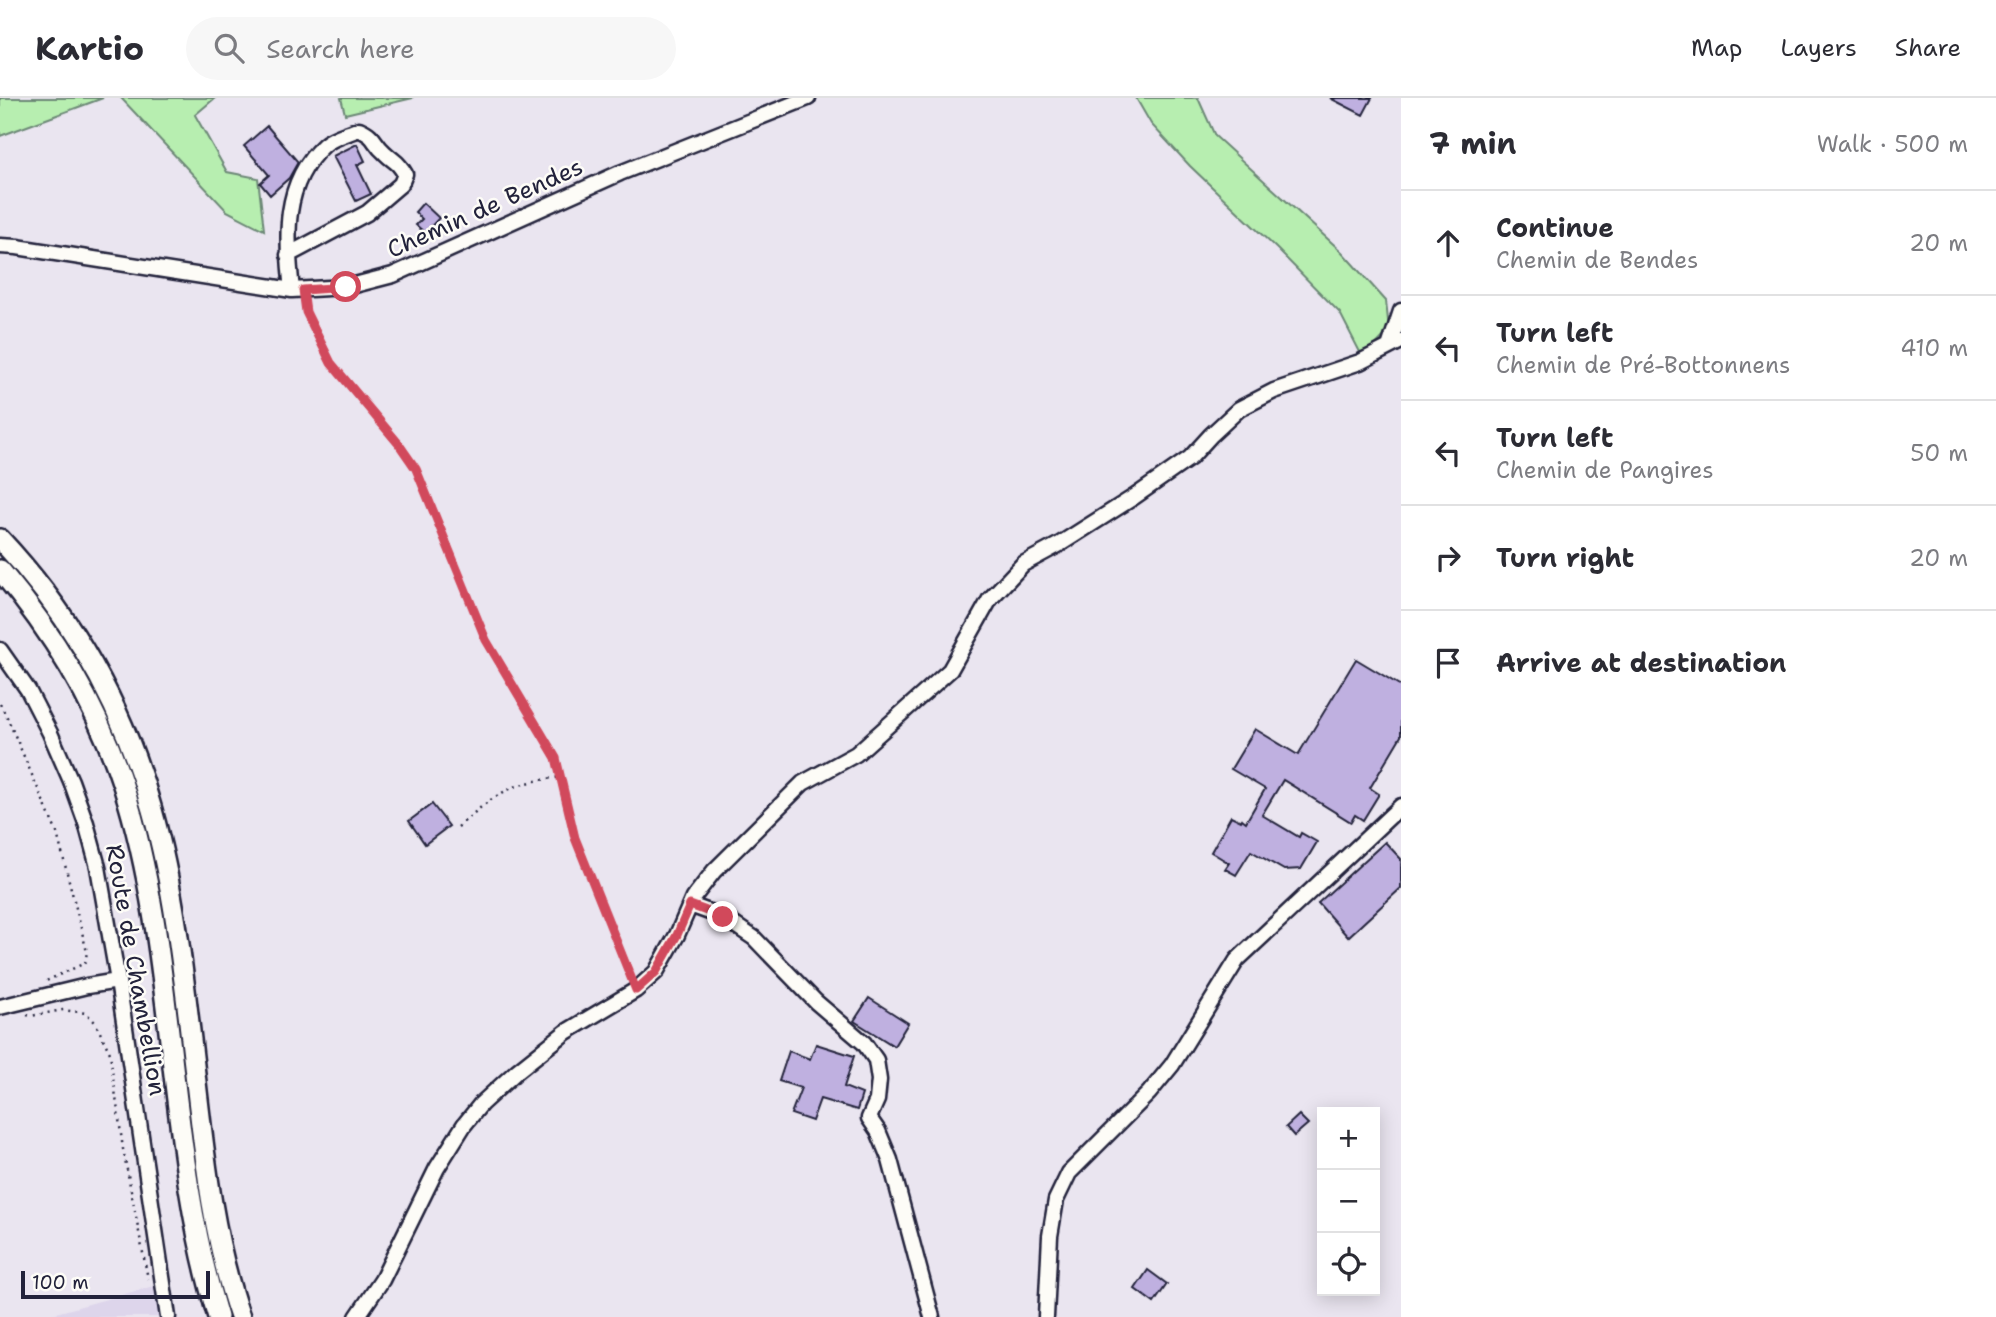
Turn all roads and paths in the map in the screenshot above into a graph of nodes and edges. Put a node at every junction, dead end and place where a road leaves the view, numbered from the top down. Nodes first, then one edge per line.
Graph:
1 (808, 98) edge
2 (0, 246) edge
3 (288, 255) junction
4 (298, 290) junction
5 (1401, 310) edge
6 (1395, 344) edge
7 (0, 539) edge
8 (0, 570) edge
9 (0, 650) edge
10 (561, 777) junction
11 (1401, 806) edge
12 (458, 827) dead end
13 (690, 905) junction
14 (118, 981) junction
15 (636, 990) junction
16 (0, 1007) edge
17 (168, 1317) edge
18 (218, 1317) edge
19 (240, 1317) edge
20 (357, 1317) edge
21 (932, 1317) edge
22 (1046, 1317) edge

1 - 4 street, Chemin de Bendes
2 - 4 street, Chemin de Bendes
3 - 3 street
3 - 4 street
4 - 10 path
5 - 6 street
6 - 13 street
7 - 19 highway
8 - 18 highway
9 - 14 street, Route de Chambellion
10 - 12 path
10 - 15 path
11 - 22 street
13 - 15 street
13 - 21 street
14 - 16 street
14 - 17 street, Route de Chambellion
15 - 20 street

